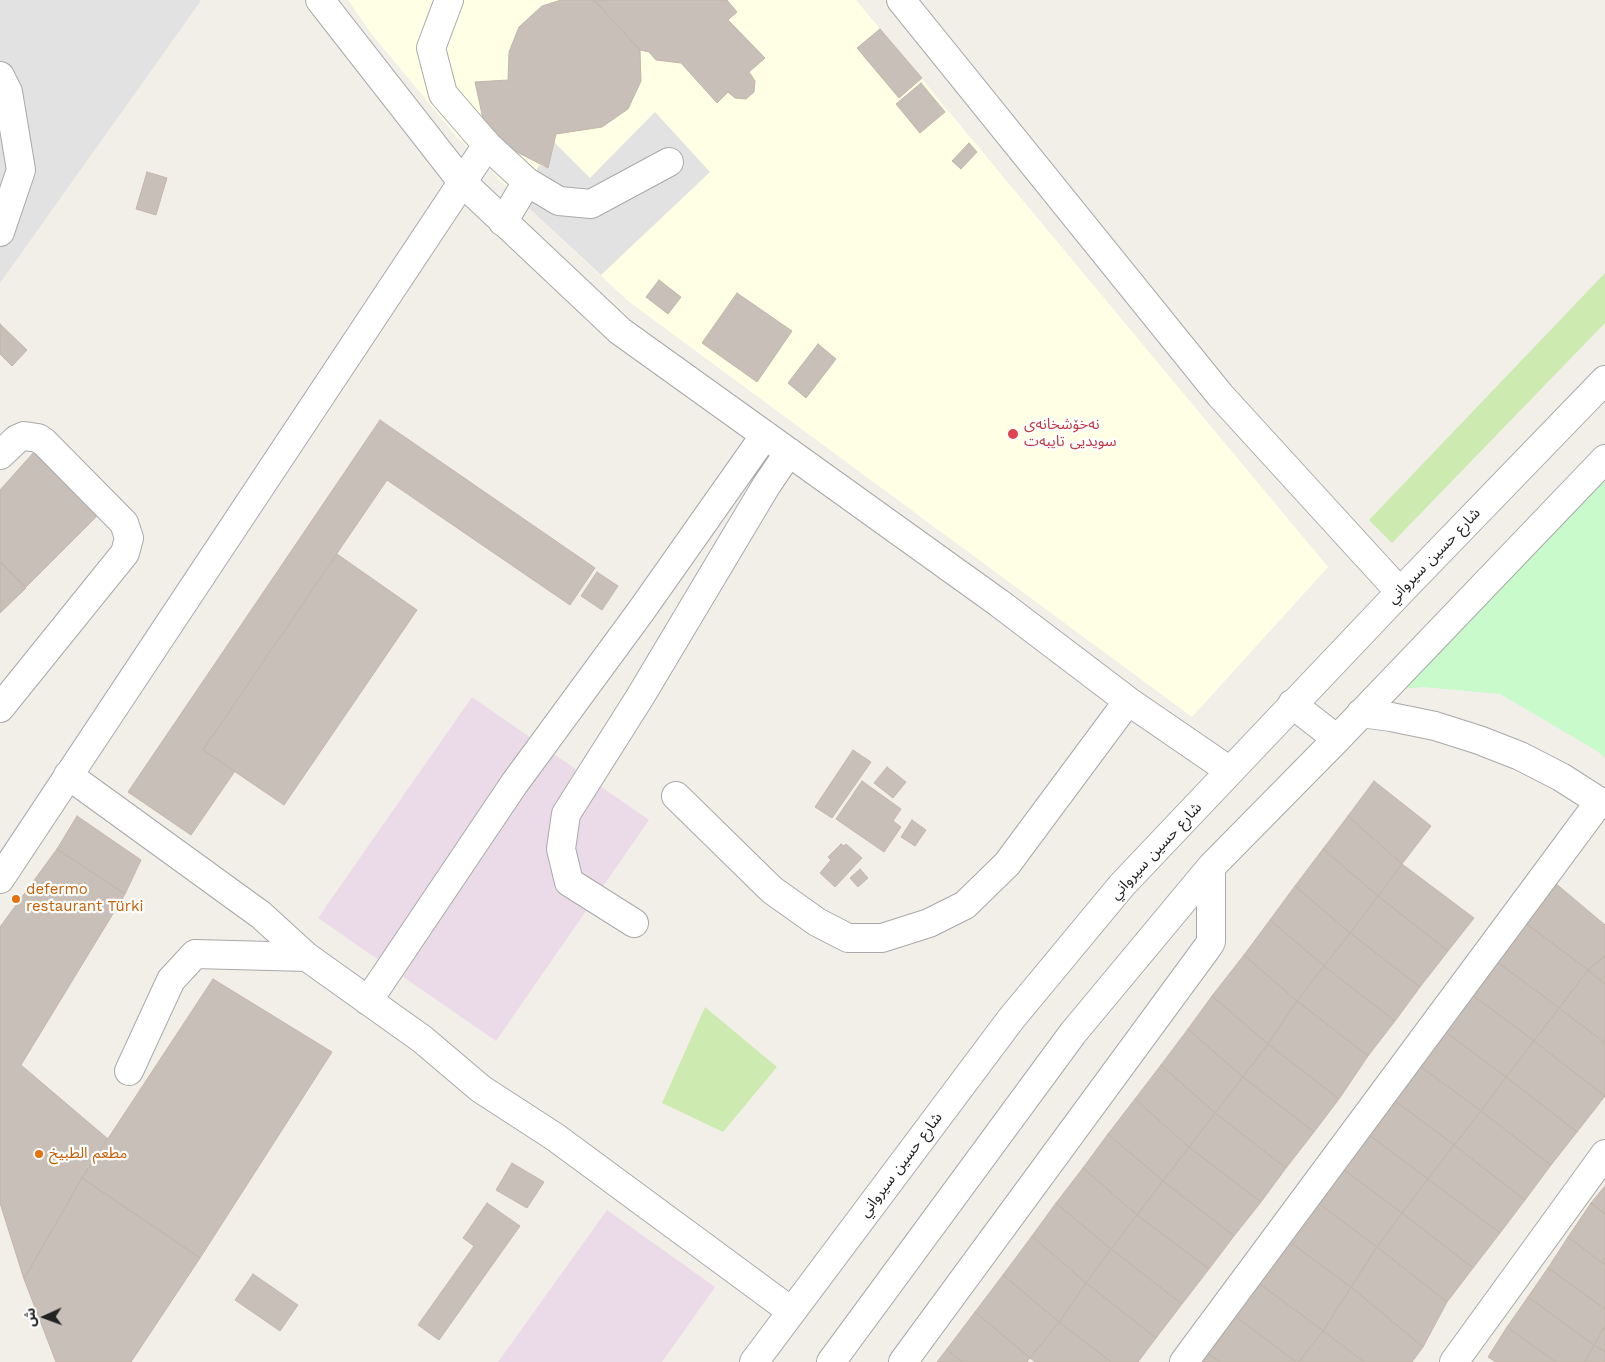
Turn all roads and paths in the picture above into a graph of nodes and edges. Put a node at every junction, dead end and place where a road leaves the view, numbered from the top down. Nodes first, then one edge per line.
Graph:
1 (320, 0) edge
2 (449, 0) edge
3 (901, 0) edge
4 (0, 76) edge
5 (487, 144) junction
6 (670, 162) dead end
7 (527, 182) junction
8 (463, 183) junction
9 (503, 222) junction
10 (0, 232) edge
11 (1605, 380) edge
12 (765, 435) junction
13 (789, 452) junction
14 (0, 455) edge
15 (1605, 459) edge
16 (1400, 592) junction
17 (1128, 700) junction
18 (1292, 704) junction
19 (0, 708) edge
20 (1361, 713) junction
21 (1337, 739) junction
22 (1230, 771) junction
23 (68, 775) junction
24 (676, 796) dead end
25 (1602, 803) edge
26 (1211, 867) junction
27 (0, 879) edge
28 (634, 923) dead end
29 (307, 957) junction
30 (368, 1001) junction
31 (129, 1071) dead end
32 (1605, 1154) edge
33 (791, 1311) junction
34 (1458, 1360) edge
35 (754, 1362) edge
36 (831, 1362) edge
37 (903, 1362) edge
38 (1184, 1362) edge

1 - 8 street
2 - 5 street
3 - 16 street
4 - 10 street
5 - 7 street
5 - 8 street
6 - 7 street
7 - 9 street
8 - 9 street
8 - 23 street
9 - 12 street
11 - 16 street, شارع حسين سيرواني
12 - 13 street
12 - 30 street
13 - 17 street
13 - 28 street
14 - 19 street
15 - 20 street
16 - 18 street, شارع حسين سيرواني
17 - 22 street
17 - 24 street
18 - 21 street
18 - 22 street, شارع حسين سيرواني
20 - 21 street
20 - 25 street
21 - 26 street
22 - 33 street, شارع حسين سيرواني
23 - 27 street
23 - 29 street
25 - 38 street
26 - 36 street
26 - 37 street
29 - 30 street
29 - 31 street
30 - 33 street
32 - 34 street
33 - 35 street, شارع حسين سيرواني

